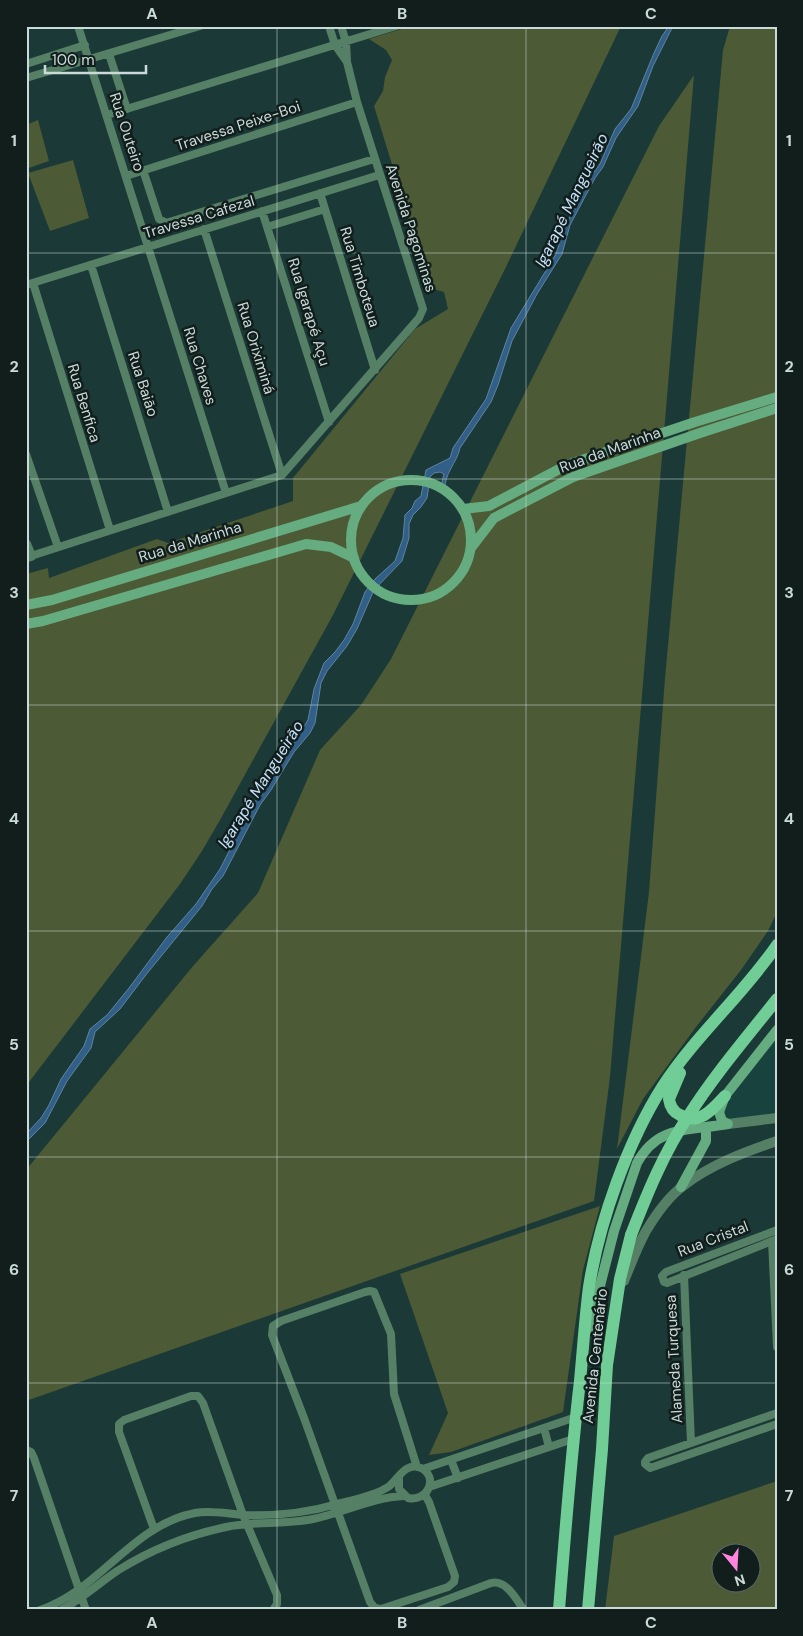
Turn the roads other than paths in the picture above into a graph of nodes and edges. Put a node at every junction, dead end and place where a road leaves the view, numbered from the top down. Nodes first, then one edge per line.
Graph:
1 (78, 26) edge
2 (200, 26) edge
3 (329, 26) edge
4 (341, 26) edge
5 (396, 26) edge
6 (346, 42) junction
7 (85, 45) junction
8 (335, 45) junction
9 (109, 54) junction
10 (89, 59) junction
11 (347, 62) junction
12 (26, 64) edge
13 (26, 78) edge
14 (357, 102) junction
15 (127, 109) junction
16 (107, 115) junction
17 (374, 159) junction
18 (143, 170) junction
19 (379, 175) junction
20 (126, 176) junction
21 (320, 193) junction
22 (324, 209) junction
23 (262, 211) junction
24 (267, 227) junction
25 (204, 229) junction
26 (149, 247) junction
27 (90, 265) junction
28 (29, 284) edge
29 (375, 370) junction
30 (777, 397) edge
31 (777, 408) edge
32 (328, 422) junction
33 (26, 454) edge
34 (282, 475) junction
35 (226, 493) junction
36 (361, 506) junction
37 (463, 509) junction
38 (168, 512) junction
39 (110, 530) junction
40 (26, 544) edge
41 (58, 547) junction
42 (470, 548) junction
43 (29, 557) edge
44 (354, 558) junction
45 (26, 605) edge
46 (26, 624) edge
47 (777, 945) edge
48 (777, 999) edge
49 (777, 1030) edge
50 (700, 1038) junction
51 (725, 1096) junction
52 (777, 1118) edge
53 (728, 1124) junction
54 (706, 1127) junction
55 (777, 1141) edge
56 (681, 1187) junction
57 (777, 1230) edge
58 (774, 1240) edge
59 (722, 1250) junction
60 (725, 1260) junction
61 (684, 1275) junction
62 (618, 1293) junction
63 (777, 1347) edge
64 (583, 1355) junction
65 (777, 1413) edge
66 (576, 1417) junction
67 (777, 1424) edge
68 (544, 1428) junction
69 (734, 1428) junction
70 (573, 1439) junction
71 (735, 1439) junction
72 (691, 1443) junction
73 (549, 1447) junction
74 (26, 1450) edge
75 (451, 1460) junction
76 (420, 1468) junction
77 (399, 1477) junction
78 (458, 1478) junction
79 (429, 1487) junction
80 (425, 1495) junction
81 (404, 1496) junction
82 (337, 1509) junction
83 (243, 1515) junction
84 (248, 1525) junction
85 (154, 1529) junction
86 (80, 1594) junction
87 (40, 1610) edge
88 (61, 1610) edge
89 (86, 1610) edge
90 (273, 1610) edge
91 (419, 1610) edge
92 (524, 1610) edge
93 (559, 1610) edge
94 (588, 1610) edge

1 - 7 street, Rua Outeiro
2 - 9 street
3 - 8 street, Avenida Pagominas
4 - 6 street, Avenida Pagominas
5 - 6 street
6 - 8 street
6 - 11 street, Avenida Pagominas
7 - 10 street, Rua Outeiro
7 - 12 street
8 - 11 street, Avenida Pagominas
8 - 15 street
9 - 10 street
9 - 15 street
10 - 13 street
10 - 16 street, Rua Outeiro
11 - 14 street, Avenida Pagominas
14 - 17 street, Avenida Pagominas
14 - 18 street, Travessa Peixe-Boi
15 - 16 street
16 - 20 street, Rua Outeiro
17 - 18 street, Travessa Cafezal
17 - 19 street, Avenida Pagominas
18 - 20 street, Travessa Peixe-Boi
19 - 21 street, Travessa Cafezal
19 - 29 street, Avenida Pagominas
20 - 26 street, Rua Outeiro
21 - 22 street, Rua Timboteua
21 - 23 street, Travessa Cafezal
22 - 24 street
22 - 29 street, Rua Timboteua
23 - 24 street, Rua Igarapé Açu
23 - 25 street, Travessa Cafezal
24 - 32 street, Rua Igarapé Açu
25 - 26 street, Travessa Cafezal
25 - 34 street, Rua Oriximiná
26 - 27 street, Travessa Cafezal
26 - 35 street, Rua Chaves
27 - 28 street, Travessa Cafezal
27 - 38 street, Rua Baião
28 - 39 street, Rua Benfica
29 - 32 street, Avenida Pagominas
30 - 37 main road, Rua da Marinha
31 - 42 main road, Rua da Marinha
32 - 34 street, Avenida Pagominas
33 - 41 street
34 - 35 street
35 - 38 street
36 - 37 main road
36 - 44 main road
36 - 45 main road, Rua da Marinha
37 - 42 main road
38 - 39 street
39 - 41 street
40 - 43 street
41 - 43 street
42 - 44 main road
44 - 46 main road
47 - 50 main road, Avenida Centenário
48 - 62 main road, Avenida Centenário, bridge
49 - 51 main road
50 - 51 main road
50 - 64 main road, Avenida Centenário
51 - 53 main road
52 - 53 street
53 - 54 main road
54 - 56 main road
54 - 64 main road, Avenida Centenário
55 - 56 street
56 - 62 street
57 - 59 street, Rua Cristal
58 - 60 street, Rua Cristal
58 - 63 street
59 - 60 street
59 - 61 street, Rua Cristal
60 - 61 street, Rua Cristal
61 - 72 street, Alameda Turquesa
62 - 94 main road, Avenida Centenário
64 - 66 main road, Avenida Centenário
65 - 69 street
66 - 68 street
66 - 70 main road, Avenida Centenário
67 - 71 street
68 - 73 street
68 - 75 street
69 - 71 street
69 - 72 street
70 - 73 street
70 - 93 main road, Avenida Centenário
71 - 72 street
73 - 78 street
74 - 86 street
75 - 76 street
75 - 78 street
76 - 77 street
76 - 79 street
76 - 82 street
77 - 81 street
77 - 82 street
78 - 79 street
79 - 80 street
80 - 81 street
80 - 82 street
81 - 82 street
82 - 83 street
82 - 84 street
83 - 84 street
83 - 85 street
83 - 85 street
84 - 86 street
84 - 90 street
85 - 86 street
86 - 87 street
86 - 88 street
86 - 89 street
91 - 92 street

